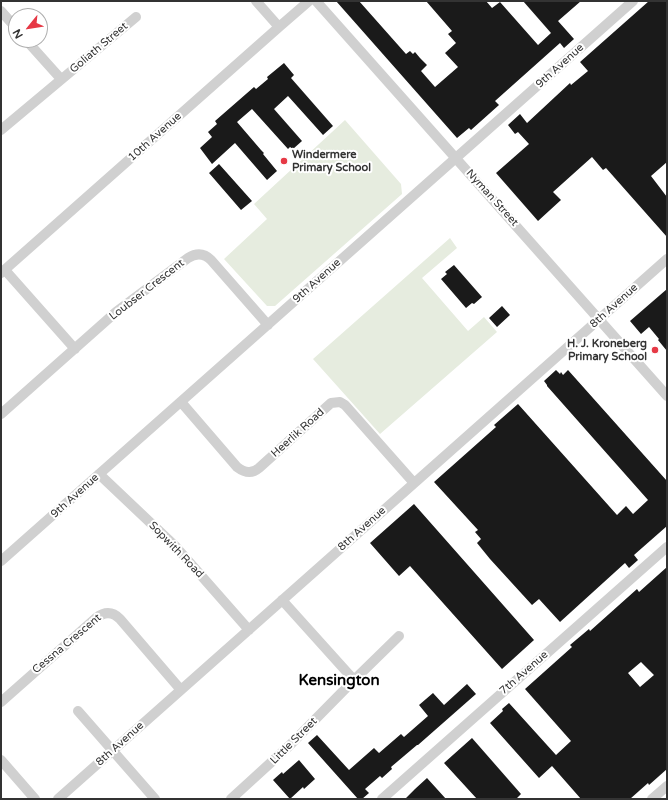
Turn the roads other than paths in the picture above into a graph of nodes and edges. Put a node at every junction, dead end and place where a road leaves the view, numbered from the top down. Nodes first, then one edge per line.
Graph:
1 (256, 1) edge
2 (309, 1) edge
3 (316, 1) edge
4 (634, 1) edge
5 (1, 12) edge
6 (136, 17) dead end
7 (8, 19) edge
8 (279, 27) junction
9 (33, 48) edge
10 (61, 79) junction
11 (1, 130) edge
12 (456, 158) junction
13 (667, 259) edge
14 (3, 271) edge
15 (599, 319) junction
16 (268, 325) junction
17 (75, 348) junction
18 (667, 396) edge
19 (181, 402) junction
20 (1, 414) edge
21 (99, 474) junction
22 (414, 483) junction
23 (667, 547) edge
24 (1, 561) edge
25 (282, 600) junction
26 (249, 630) junction
27 (399, 636) dead end
28 (354, 680) junction
29 (181, 690) junction
30 (1, 702) edge
31 (78, 711) dead end
32 (113, 751) junction
33 (1, 760) edge
34 (667, 786) edge
35 (655, 798) edge
36 (35, 799) edge
37 (58, 799) edge
38 (155, 799) edge
39 (231, 799) edge
40 (382, 799) edge

1 - 8 street
2 - 8 street, 10th Avenue
3 - 12 street, Nyman Street
4 - 12 street, 9th Avenue
5 - 7 street
6 - 10 street, Goliath Street
8 - 14 street, 10th Avenue
9 - 10 street, Goliath Street
10 - 11 street, Goliath Street
12 - 15 street, Nyman Street
12 - 16 street, 9th Avenue
13 - 15 street, 8th Avenue
14 - 17 street
15 - 18 street, Nyman Street
15 - 22 street, 8th Avenue
16 - 17 street, Loubser Crescent
16 - 19 street, 9th Avenue
17 - 20 street, Loubser Crescent
19 - 21 street, 9th Avenue
19 - 22 street, Heerlik Road
21 - 24 street, 9th Avenue
21 - 26 street, Sopwith Road
22 - 25 street, 8th Avenue
23 - 40 street, 7th Avenue
25 - 26 street, 8th Avenue
25 - 28 street
26 - 29 street, 8th Avenue
27 - 28 street, Little Street
28 - 39 street, Little Street
29 - 30 street, Cessna Crescent
29 - 32 street, 8th Avenue
31 - 32 street
32 - 37 street, 8th Avenue
32 - 38 street
33 - 36 street
34 - 35 street

